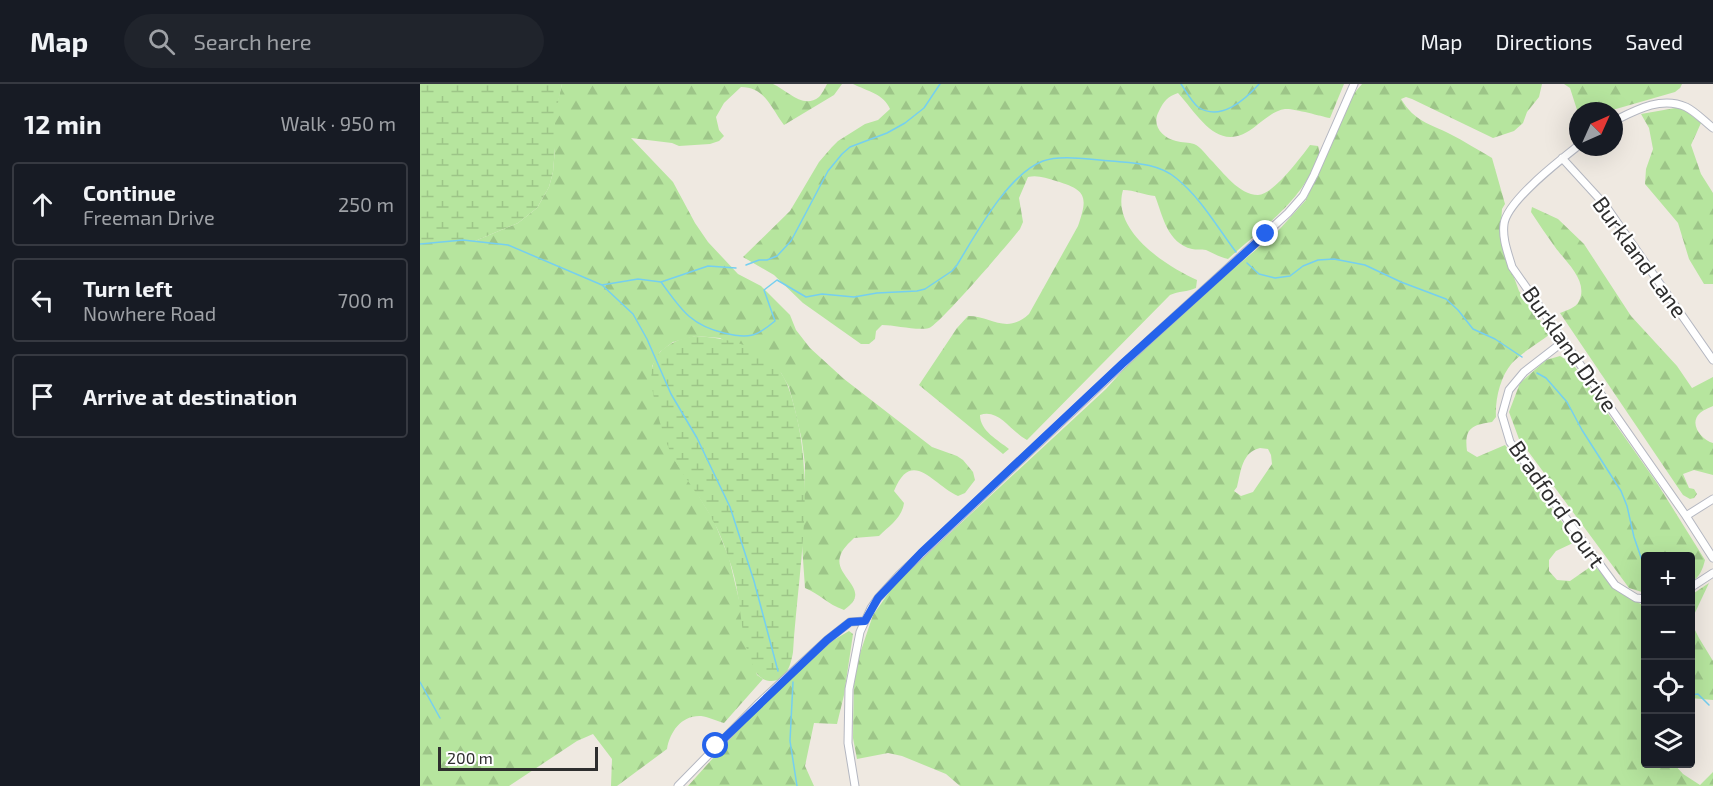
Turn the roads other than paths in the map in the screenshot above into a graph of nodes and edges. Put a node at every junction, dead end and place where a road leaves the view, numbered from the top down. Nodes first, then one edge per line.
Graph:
1 (1354, 84) edge
2 (1623, 117) edge
3 (1713, 128) edge
4 (1569, 153) edge
5 (1562, 158) junction
6 (1564, 341) junction
7 (1713, 360) edge
8 (1713, 499) edge
9 (1686, 516) junction
10 (1713, 558) edge
11 (1713, 573) edge
12 (1695, 585) edge
13 (1641, 598) edge
14 (865, 621) junction
15 (678, 786) edge
16 (855, 786) edge

1 - 14 street
2 - 3 street
4 - 5 street, Burkland Drive
5 - 6 street, Burkland Drive
5 - 7 street, Burkland Lane
6 - 9 street, Burkland Drive
6 - 13 street, Bradford Court
8 - 9 street
9 - 10 street, Burkland Drive
11 - 12 street
14 - 15 street
14 - 16 street

